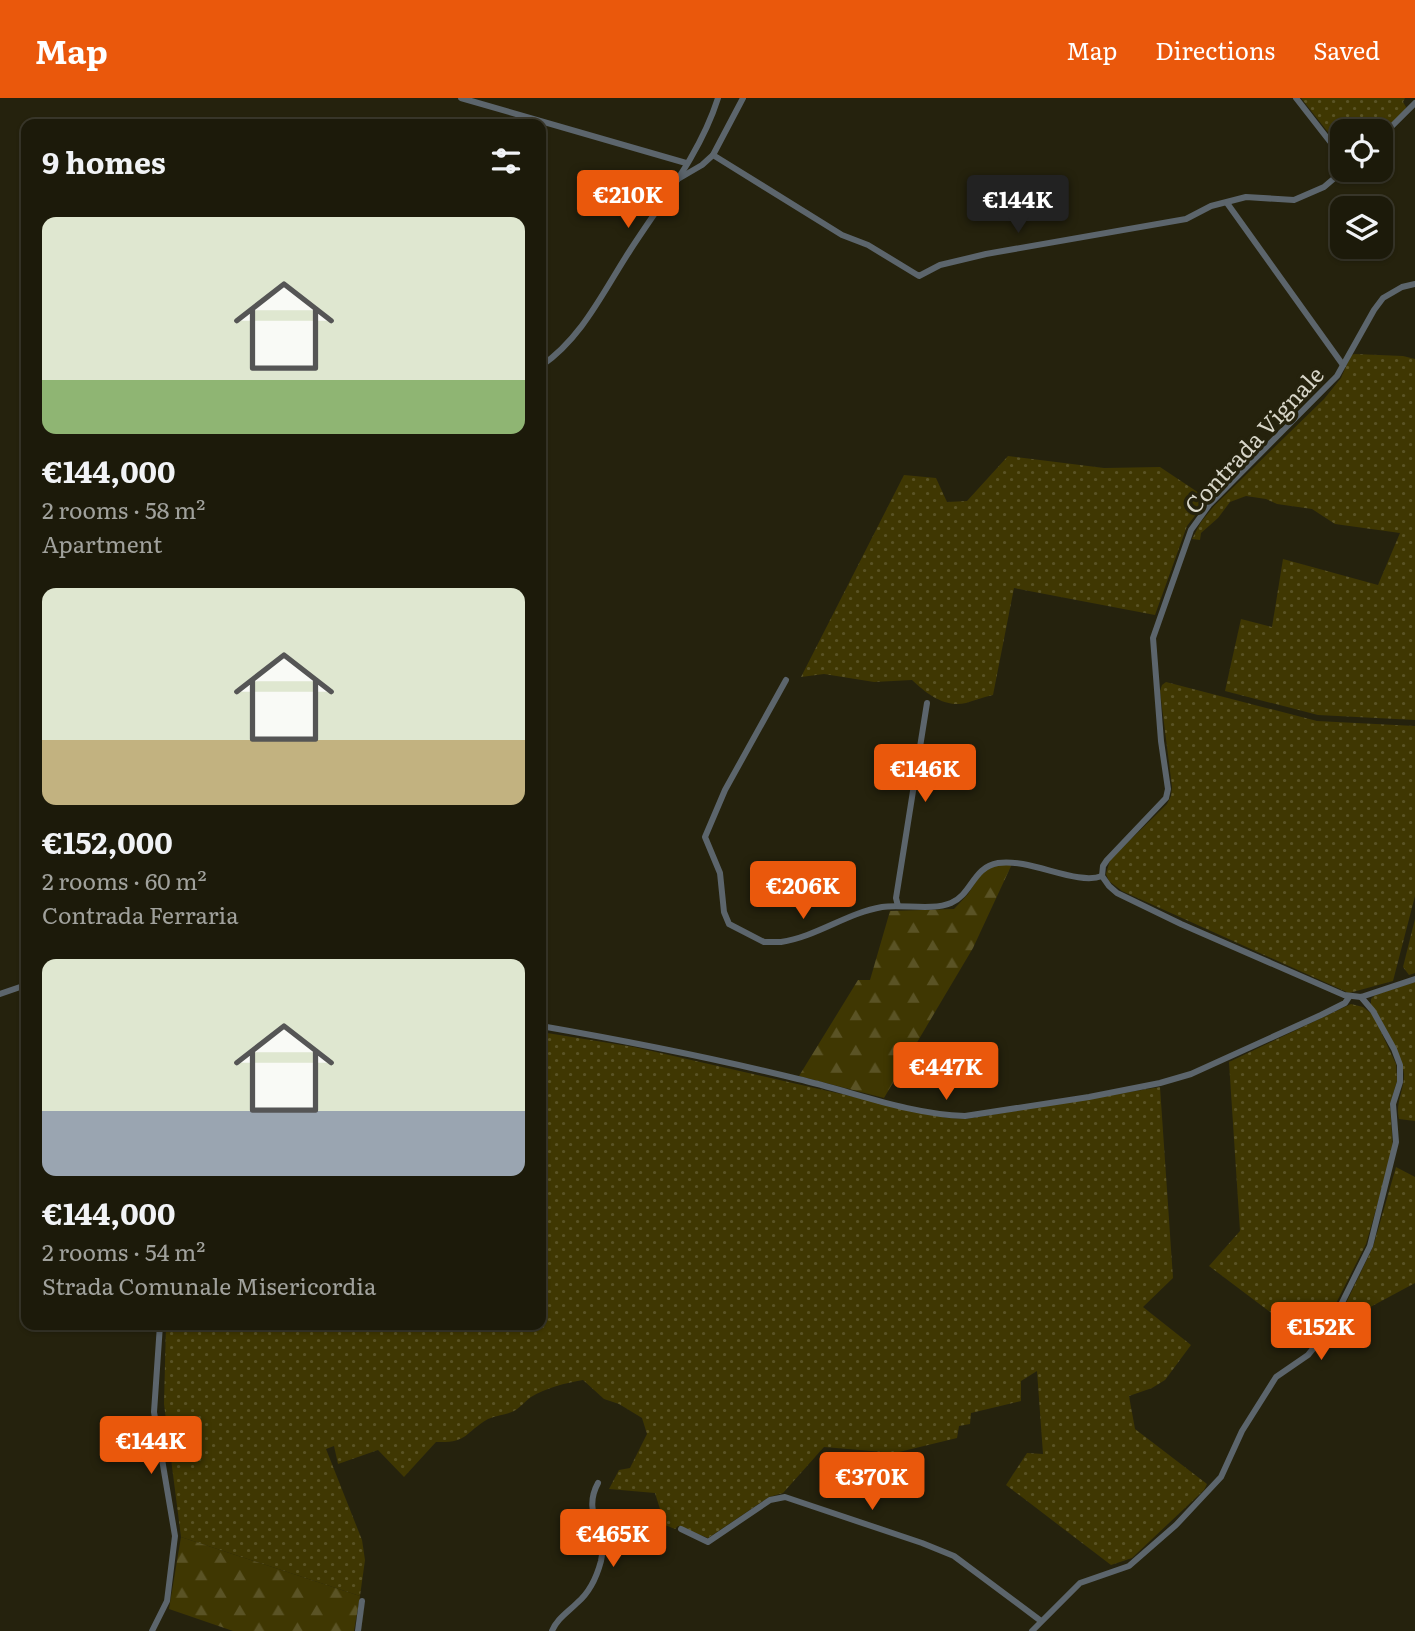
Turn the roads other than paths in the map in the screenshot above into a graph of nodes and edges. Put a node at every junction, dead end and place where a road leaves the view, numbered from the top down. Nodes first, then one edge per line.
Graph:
1 (461, 98) edge
2 (718, 98) edge
3 (743, 98) edge
4 (1296, 98) edge
5 (1415, 103) edge
6 (534, 119) edge
7 (546, 123) edge
8 (1393, 125) edge
9 (1330, 142) edge
10 (713, 155) junction
11 (686, 163) junction
12 (677, 180) junction
13 (1330, 182) edge
14 (1227, 203) junction
15 (1415, 284) edge
16 (546, 363) edge
17 (1343, 365) junction
18 (786, 680) dead end
19 (928, 703) dead end
20 (1102, 876) junction
21 (898, 906) junction
22 (1415, 979) edge
23 (21, 987) edge
24 (0, 994) edge
25 (1349, 997) junction
26 (1361, 997) junction
27 (546, 1027) edge
28 (160, 1330) edge
29 (598, 1483) dead end
30 (681, 1529) dead end
31 (362, 1601) dead end
32 (1041, 1621) junction
33 (152, 1631) edge
34 (358, 1631) edge
35 (552, 1631) edge
36 (1032, 1631) edge

1 - 6 street
2 - 11 street
3 - 10 street
4 - 9 street
5 - 8 street
7 - 11 street
10 - 12 street
10 - 14 street
11 - 12 street
12 - 16 street
13 - 14 street
14 - 17 street
15 - 17 street, Contrada Vignale
17 - 20 street, Contrada Vignale
18 - 21 street
19 - 21 street
20 - 21 street
20 - 25 street
22 - 26 street
23 - 24 street
25 - 26 street
25 - 27 street
26 - 32 street
28 - 33 street
29 - 35 street
30 - 32 street
31 - 34 street
32 - 36 street

